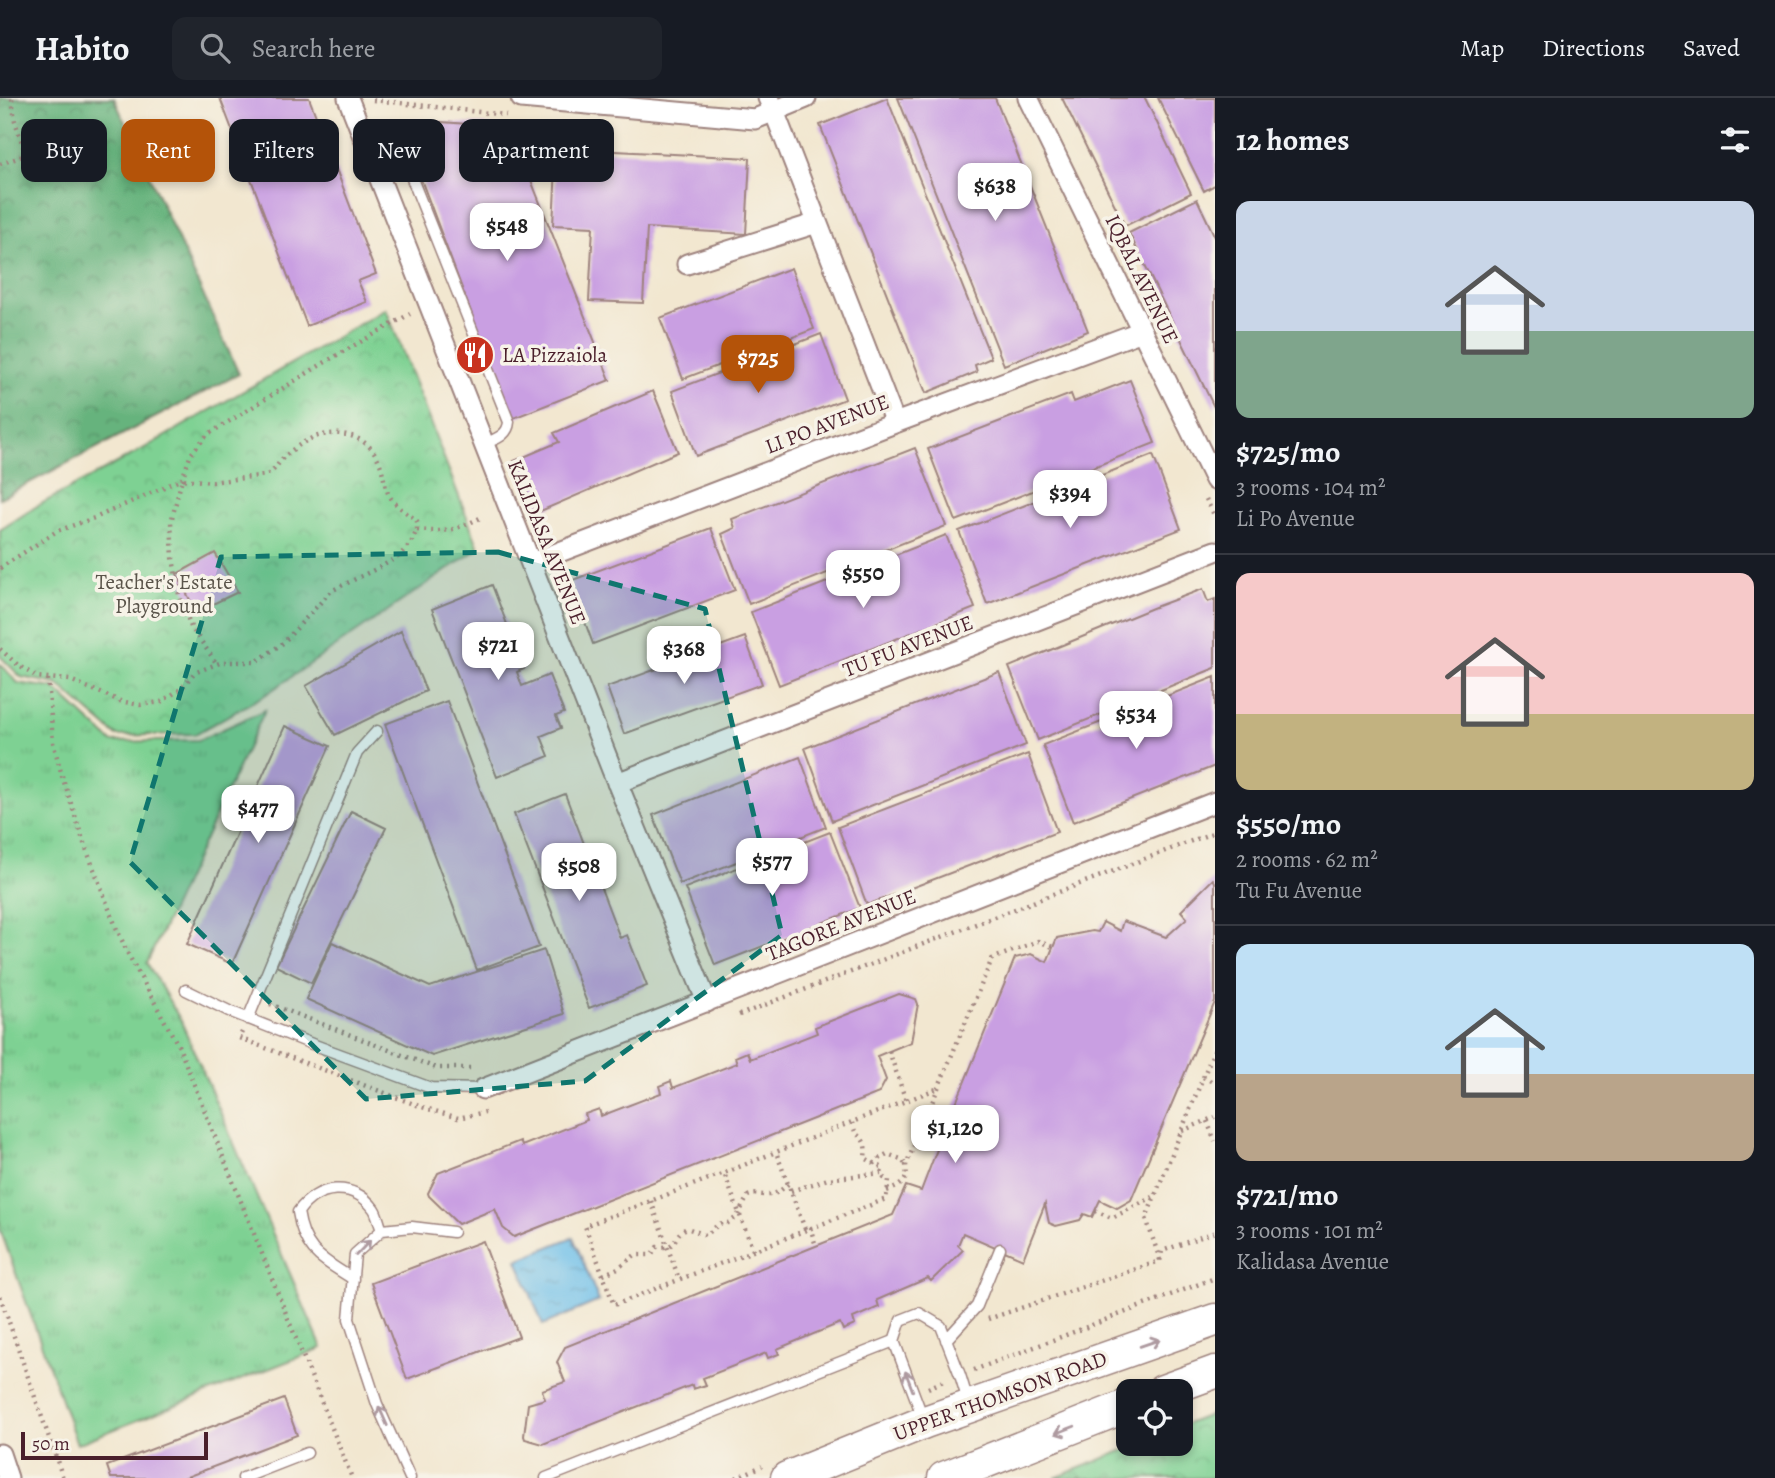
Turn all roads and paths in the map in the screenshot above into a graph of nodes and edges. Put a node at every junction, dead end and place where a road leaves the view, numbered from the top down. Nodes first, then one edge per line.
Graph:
1 (12, 98) edge
2 (348, 98) edge
3 (521, 98) edge
4 (806, 98) edge
5 (1028, 98) edge
6 (771, 105) edge
7 (356, 119) edge
8 (0, 164) edge
9 (381, 182) edge
10 (413, 182) edge
11 (817, 223) junction
12 (687, 264) dead end
13 (429, 303) junction
14 (1142, 331) junction
15 (895, 423) junction
16 (484, 444) junction
17 (182, 479) junction
18 (1215, 480) edge
19 (482, 517) dead end
20 (417, 530) junction
21 (1215, 551) edge
22 (531, 565) junction
23 (0, 568) edge
24 (0, 649) edge
25 (217, 664) junction
26 (48, 679) junction
27 (377, 731) dead end
28 (617, 783) junction
29 (1215, 802) edge
30 (1053, 947) dead end
31 (186, 990) dead end
32 (256, 999) junction
33 (708, 1002) junction
34 (248, 1018) junction
35 (1215, 1048) edge
36 (889, 1051) dead end
37 (475, 1068) dead end
38 (1203, 1077) junction
39 (1215, 1083) edge
40 (482, 1089) joint
41 (938, 1089) junction
42 (906, 1101) junction
43 (1215, 1117) edge
44 (1207, 1121) junction
45 (852, 1123) junction
46 (1181, 1131) junction
47 (1215, 1141) edge
48 (776, 1152) junction
49 (874, 1164) junction
50 (906, 1165) junction
51 (724, 1173) junction
52 (881, 1173) junction
53 (788, 1184) junction
54 (791, 1191) junction
55 (887, 1191) junction
56 (1154, 1197) junction
57 (651, 1201) junction
58 (1095, 1211) dead end
59 (739, 1212) junction
60 (808, 1228) junction
61 (382, 1230) junction
62 (1215, 1231) edge
63 (453, 1232) dead end
64 (816, 1246) dead end
65 (667, 1247) junction
66 (1000, 1249) dead end
67 (753, 1250) junction
68 (1160, 1261) junction
69 (603, 1275) junction
70 (1215, 1278) edge
71 (353, 1279) junction
72 (679, 1279) junction
73 (0, 1296) edge
74 (966, 1319) junction
75 (1215, 1320) edge
76 (946, 1340) junction
77 (894, 1341) junction
78 (1215, 1372) edge
79 (960, 1375) junction
80 (1193, 1380) edge
81 (970, 1406) junction
82 (1116, 1410) edge
83 (925, 1422) junction
84 (307, 1453) dead end
85 (0, 1454) edge
86 (8, 1478) edge
87 (63, 1478) edge
88 (243, 1478) edge
89 (352, 1478) edge
90 (410, 1478) edge
91 (546, 1478) edge
92 (787, 1478) edge
93 (944, 1478) edge

1 - 8 path
2 - 7 street, KALIDASA AVENUE
3 - 6 street
4 - 6 street
5 - 14 street, IQBAL AVENUE
6 - 11 street
9 - 13 street, KALIDASA AVENUE
10 - 16 lane
11 - 12 street
11 - 15 street
13 - 16 street, KALIDASA AVENUE
13 - 17 path
14 - 15 street, LI PO AVENUE
14 - 18 street, IQBAL AVENUE
15 - 22 street, LI PO AVENUE
16 - 22 street, KALIDASA AVENUE
17 - 20 path
17 - 23 path
17 - 25 path
19 - 20 path
20 - 25 path
21 - 28 street, TU FU AVENUE
22 - 28 street, KALIDASA AVENUE
24 - 26 path
25 - 26 path
26 - 89 path
27 - 32 lane
28 - 33 street, KALIDASA AVENUE
29 - 33 street, TAGORE AVENUE
30 - 41 path
31 - 34 lane
32 - 34 lane
32 - 37 path
33 - 40 street, TAGORE AVENUE
34 - 40 lane
35 - 38 path
36 - 42 path
38 - 39 path
38 - 46 path
41 - 42 path
41 - 50 path
42 - 45 path
43 - 44 path
44 - 46 path
44 - 47 path
45 - 48 path
45 - 49 path
46 - 56 path
48 - 51 path
48 - 53 path
49 - 50 path
49 - 52 path
50 - 55 path
51 - 57 path
51 - 59 path
52 - 54 path
52 - 55 path
53 - 54 path
53 - 59 path
54 - 60 path
55 - 60 path
56 - 58 path
56 - 68 path
57 - 65 path
57 - 69 path
59 - 65 path
59 - 67 path
60 - 64 path
60 - 67 path
61 - 63 lane
71 -> 61 lane
61 - 71 lane
62 - 68 path
65 - 69 path
65 - 72 path
66 - 74 lane
67 - 72 path
68 - 74 path
69 - 72 path
70 - 79 path
90 -> 71 lane
73 - 87 path
74 - 76 lane
81 -> 75 main road, UPPER THOMSON ROAD
76 - 77 lane
76 - 79 lane
83 -> 77 lane
77 - 91 lane
78 - 80 main road
79 - 81 lane
81 - 83 main road, UPPER THOMSON ROAD
82 -> 93 main road
83 - 92 main road, UPPER THOMSON ROAD
84 - 88 lane
85 - 86 street

